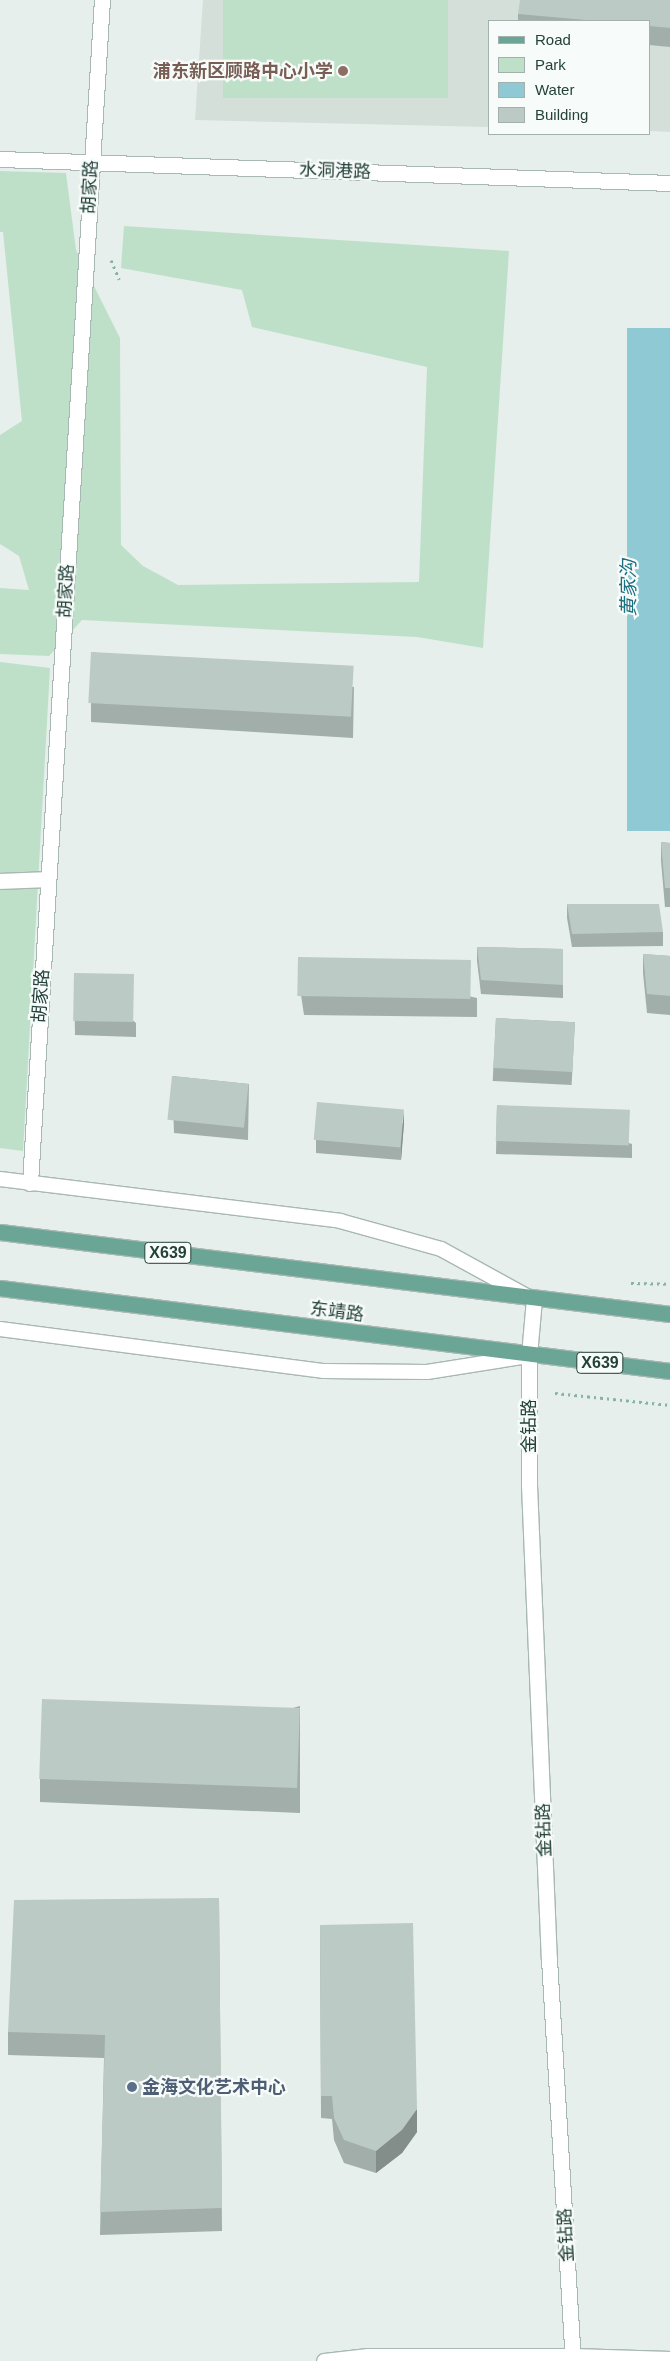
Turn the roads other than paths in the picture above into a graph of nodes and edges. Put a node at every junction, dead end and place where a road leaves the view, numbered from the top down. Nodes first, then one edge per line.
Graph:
1 (102, 0) edge
2 (0, 158) edge
3 (91, 163) junction
4 (670, 184) edge
5 (48, 879) junction
6 (0, 881) edge
7 (0, 1179) edge
8 (30, 1183) junction
9 (0, 1232) edge
10 (0, 1288) edge
11 (534, 1299) junction
12 (670, 1314) edge
13 (0, 1329) edge
14 (529, 1356) junction
15 (670, 1371) edge
16 (573, 2358) edge
17 (670, 2359) edge
18 (324, 2361) edge

1 - 3 street, 胡家路
2 - 3 street, 水洞港路
3 - 4 street, 水洞港路
3 - 5 street, 胡家路
5 - 6 street
5 - 8 street, 胡家路
7 - 8 lane
8 - 11 lane
9 - 11 main road, X639
10 - 14 main road, 东靖路 / X639
11 - 12 main road, X639
11 - 14 street, 金钻路
13 - 14 lane
14 - 15 main road, 东靖路 / X639
14 - 16 street, 金钻路
16 - 17 street
16 - 18 street

